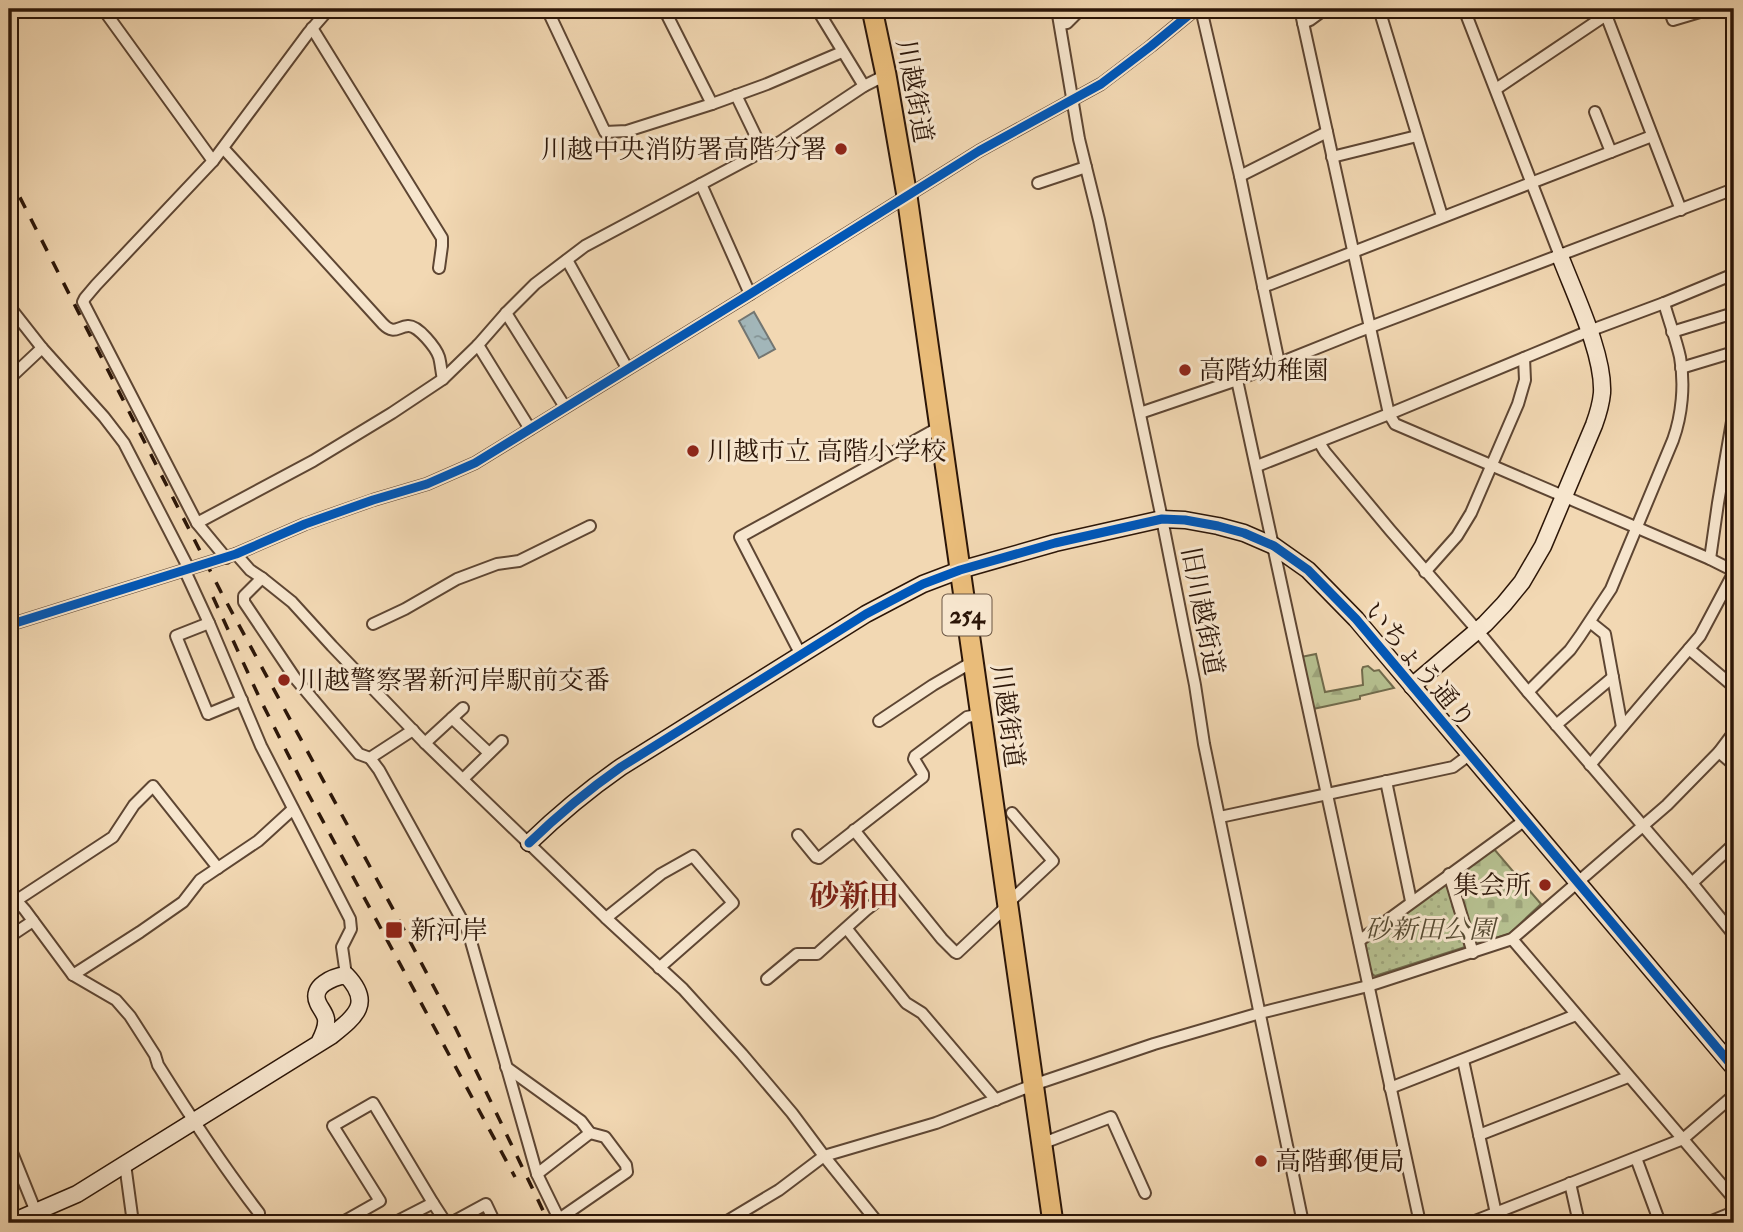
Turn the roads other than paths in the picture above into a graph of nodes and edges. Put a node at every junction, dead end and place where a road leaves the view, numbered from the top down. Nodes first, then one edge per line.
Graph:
1 (103, 9) edge
2 (328, 9) edge
3 (547, 9) edge
4 (664, 9) edge
5 (817, 9) edge
6 (872, 9) edge
7 (1057, 9) edge
8 (1081, 9) edge
9 (1198, 9) edge
10 (1300, 9) edge
11 (1325, 9) edge
12 (1379, 9) edge
13 (1464, 9) edge
14 (1669, 9) edge
15 (1710, 9) edge
16 (1303, 23) junction
17 (1060, 24) junction
18 (312, 29) junction
19 (842, 52) junction
20 (886, 75) junction
21 (864, 86) junction
22 (1496, 89) junction
23 (736, 95) junction
24 (1071, 99) junction
25 (712, 104) junction
26 (1595, 112) dead end
27 (1327, 132) junction
28 (1417, 136) junction
29 (1652, 136) junction
30 (223, 149) junction
31 (763, 151) junction
32 (1611, 152) junction
33 (1332, 157) junction
34 (213, 161) junction
35 (1086, 167) junction
36 (1240, 176) junction
37 (1038, 183) dead end
38 (1531, 183) junction
39 (701, 184) junction
40 (1734, 189) edge
41 (907, 196) junction
42 (1681, 210) junction
43 (1442, 216) junction
44 (1353, 252) junction
45 (1560, 256) junction
46 (567, 260) junction
47 (439, 268) dead end
48 (1734, 274) edge
49 (1263, 287) junction
50 (750, 294) junction
51 (1664, 303) junction
52 (9, 306) edge
53 (506, 313) junction
54 (1734, 313) edge
55 (1370, 327) junction
56 (1589, 331) junction
57 (1672, 332) junction
58 (478, 345) junction
59 (42, 348) junction
60 (1734, 352) edge
61 (1524, 358) junction
62 (1279, 363) junction
63 (1681, 368) junction
64 (627, 369) junction
65 (443, 379) junction
66 (9, 380) edge
67 (1237, 380) junction
68 (565, 407) junction
69 (1734, 410) edge
70 (1140, 413) junction
71 (1389, 414) junction
72 (940, 427) junction
73 (530, 429) junction
74 (1319, 442) junction
75 (1257, 466) junction
76 (1492, 466) junction
77 (1563, 497) junction
78 (1162, 519) junction
79 (197, 523) junction
80 (590, 526) dead end
81 (1637, 528) junction
82 (1274, 546) junction
83 (231, 556) junction
84 (1710, 559) junction
85 (187, 570) junction
86 (960, 570) junction
87 (1425, 572) junction
88 (1734, 572) edge
89 (262, 578) junction
90 (209, 622) junction
91 (1590, 622) junction
92 (373, 624) dead end
93 (9, 625) edge
94 (1478, 630) junction
95 (1689, 649) junction
96 (801, 655) junction
97 (974, 661) junction
98 (1613, 677) junction
99 (1733, 683) edge
100 (1412, 685) junction
101 (1528, 692) junction
102 (242, 700) junction
103 (463, 708) dead end
104 (981, 714) junction
105 (452, 718) junction
106 (878, 721) dead end
107 (1556, 725) junction
108 (1622, 727) junction
109 (413, 730) junction
110 (1734, 732) edge
111 (502, 741) dead end
112 (425, 743) junction
113 (1719, 752) junction
114 (489, 753) junction
115 (1469, 755) junction
116 (370, 758) junction
117 (1590, 765) junction
118 (1734, 765) edge
119 (463, 779) junction
120 (1386, 780) junction
121 (1327, 793) junction
122 (293, 809) junction
123 (1012, 813) dead end
124 (1220, 817) junction
125 (1525, 820) junction
126 (1642, 826) junction
127 (854, 830) junction
128 (798, 835) dead end
129 (529, 843) junction
130 (1734, 844) edge
131 (218, 868) junction
132 (1449, 874) junction
133 (1577, 882) junction
134 (1692, 883) junction
135 (898, 885) junction
136 (13, 896) edge
137 (1411, 901) junction
138 (1007, 905) junction
139 (606, 918) junction
140 (33, 920) junction
141 (846, 929) junction
142 (1734, 935) edge
143 (9, 937) edge
144 (1512, 939) junction
145 (1359, 941) junction
146 (1473, 953) junction
147 (659, 968) junction
148 (73, 975) junction
149 (346, 975) junction
150 (767, 979) dead end
151 (1368, 986) junction
152 (1260, 1013) junction
153 (1576, 1015) junction
154 (320, 1041) junction
155 (1463, 1060) junction
156 (506, 1067) junction
157 (1734, 1068) edge
158 (1628, 1077) junction
159 (1032, 1085) junction
160 (1390, 1088) junction
161 (1734, 1095) edge
162 (996, 1100) junction
163 (194, 1122) junction
164 (590, 1133) junction
165 (1479, 1135) junction
166 (1683, 1139) junction
167 (1041, 1144) junction
168 (9, 1145) edge
169 (824, 1156) junction
170 (1636, 1158) junction
171 (125, 1164) junction
172 (537, 1174) junction
173 (1570, 1184) junction
174 (1145, 1193) dead end
175 (1734, 1199) edge
176 (433, 1203) junction
177 (36, 1212) junction
178 (1734, 1212) edge
179 (258, 1218) edge
180 (1497, 1218) edge
181 (560, 1221) edge
182 (10, 1223) edge
183 (133, 1223) edge
184 (267, 1223) edge
185 (341, 1223) edge
186 (394, 1223) edge
187 (446, 1223) edge
188 (452, 1223) edge
189 (495, 1223) edge
190 (724, 1223) edge
191 (878, 1223) edge
192 (1053, 1223) edge
193 (1303, 1223) edge
194 (1420, 1223) edge
195 (1470, 1223) edge
196 (1578, 1223) edge
197 (1660, 1223) edge
198 (1707, 1223) edge

1 - 34 street
2 - 18 street
3 - 25 street
4 - 25 street
5 - 19 street
6 - 20 highway, 川越街道 / 254
7 - 17 street, 旧川越街道
8 - 17 street
9 - 24 street
9 - 36 street
10 - 16 street
11 - 16 street
12 - 28 street
13 - 22 street
14 - 15 street
16 - 27 street
17 - 24 street, 旧川越街道
18 - 30 street
18 - 47 street
19 - 21 street
19 - 23 street
20 - 21 street
20 - 41 highway, 川越街道 / 254
21 - 31 street
22 - 29 street
22 - 38 street
23 - 25 street
23 - 31 street
24 - 35 street, 旧川越街道
24 - 41 street
26 - 32 street
27 - 33 street
27 - 36 street
28 - 33 street
28 - 43 street
29 - 32 street
29 - 42 street
30 - 34 street
30 - 65 street
31 - 39 street
32 - 38 street
33 - 44 street
34 - 79 street
35 - 37 street
35 - 70 street, 旧川越街道
36 - 49 street
38 - 43 street
38 - 45 street
39 - 46 street
39 - 50 street
40 - 42 street
41 - 50 street
41 - 72 highway, 川越街道 / 254
42 - 45 street
43 - 44 street
44 - 49 street
44 - 55 street
45 - 55 street
45 - 56 street
46 - 53 street
46 - 64 street
48 - 51 street
49 - 62 street
50 - 64 street
51 - 56 street
51 - 57 street
52 - 59 street
53 - 58 street
53 - 68 street
54 - 57 street
55 - 62 street
55 - 71 street
56 - 61 street
56 - 77 street
57 - 63 street
58 - 65 street
58 - 73 street
59 - 66 street
59 - 85 street
60 - 63 street
61 - 71 street
61 - 76 street
62 - 67 street
63 - 81 street
64 - 68 street
65 - 79 street
67 - 70 street
67 - 75 street
68 - 73 street
69 - 84 street
70 - 78 street, 旧川越街道
71 - 74 street
71 - 76 street
72 - 86 highway, 川越街道 / 254
72 - 96 street
73 - 83 street
74 - 75 street
74 - 87 street
75 - 82 street
76 - 77 street
76 - 87 street
77 - 81 street
77 - 94 street
78 - 82 street, いちょう通り
78 - 86 street, いちょう通り
78 - 124 street, 旧川越街道
79 - 83 street
80 - 92 street
81 - 84 street
81 - 91 street
82 - 100 street, いちょう通り
82 - 121 street
83 - 85 street
83 - 89 street
84 - 88 street
85 - 90 street
85 - 93 street
86 - 96 street, いちょう通り
86 - 97 highway, 川越街道 / 254
87 - 94 street
88 - 95 street
89 - 109 street
89 - 116 street
90 - 102 street
90 - 102 street
91 - 98 street
91 - 101 street
94 - 100 street
94 - 101 street
95 - 99 street
95 - 108 street
96 - 129 street, いちょう通り
97 - 104 highway, 川越街道 / 254
97 - 106 street
98 - 107 street
98 - 108 street
100 - 115 street, いちょう通り
101 - 107 street
102 - 122 street
103 - 105 street
104 - 127 street
104 - 138 highway, 川越街道 / 254
105 - 112 street
105 - 114 street
107 - 117 street
108 - 117 street
109 - 112 street
109 - 116 street
110 - 113 street
111 - 114 street
112 - 119 street
113 - 118 street
113 - 126 street
114 - 119 street
115 - 120 street
115 - 125 street, いちょう通り
116 - 156 street
117 - 126 street
119 - 129 street
120 - 121 street
120 - 137 street
121 - 124 street
121 - 145 street
122 - 131 street
122 - 149 street
123 - 138 street
124 - 152 street, 旧川越街道
125 - 132 street
125 - 133 street, いちょう通り
126 - 133 street
126 - 134 street
127 - 128 street
127 - 135 street
129 - 139 street
130 - 134 street
131 - 136 street
131 - 148 street
132 - 137 street
132 - 146 street
133 - 144 street
133 - 157 street, いちょう通り
134 - 142 street
135 - 138 street
135 - 141 street
136 - 140 street
137 - 145 street
138 - 159 highway, 川越街道 / 254
139 - 147 street
139 - 147 street
140 - 143 street
140 - 148 street
141 - 150 street
141 - 162 street
144 - 146 street
144 - 153 street
145 - 151 street
146 - 151 street
147 - 169 street
148 - 163 street
149 - 154 street
149 - 154 street
151 - 152 street
151 - 160 street
152 - 159 street
152 - 193 street, 旧川越街道
153 - 155 street
153 - 158 street
154 - 163 street
155 - 160 street
155 - 165 street
156 - 164 street
156 - 172 street
158 - 165 street
158 - 166 street
159 - 162 street
159 - 167 highway, 川越街道 / 254
160 - 194 street
161 - 166 street
162 - 169 street
163 - 171 street
163 - 179 street
164 - 172 street
164 - 181 street
165 - 180 street
166 - 170 street
166 - 175 street
167 - 174 street
167 - 192 highway, 川越街道 / 254
168 - 177 street
169 - 190 street
169 - 191 street
170 - 173 street
170 - 197 street
171 - 177 street
171 - 183 street
172 - 181 street
173 - 180 street
173 - 196 street
176 - 185 street
176 - 186 street
176 - 187 street
177 - 182 street
178 - 198 street
179 - 184 street
180 - 195 street
188 - 189 street

